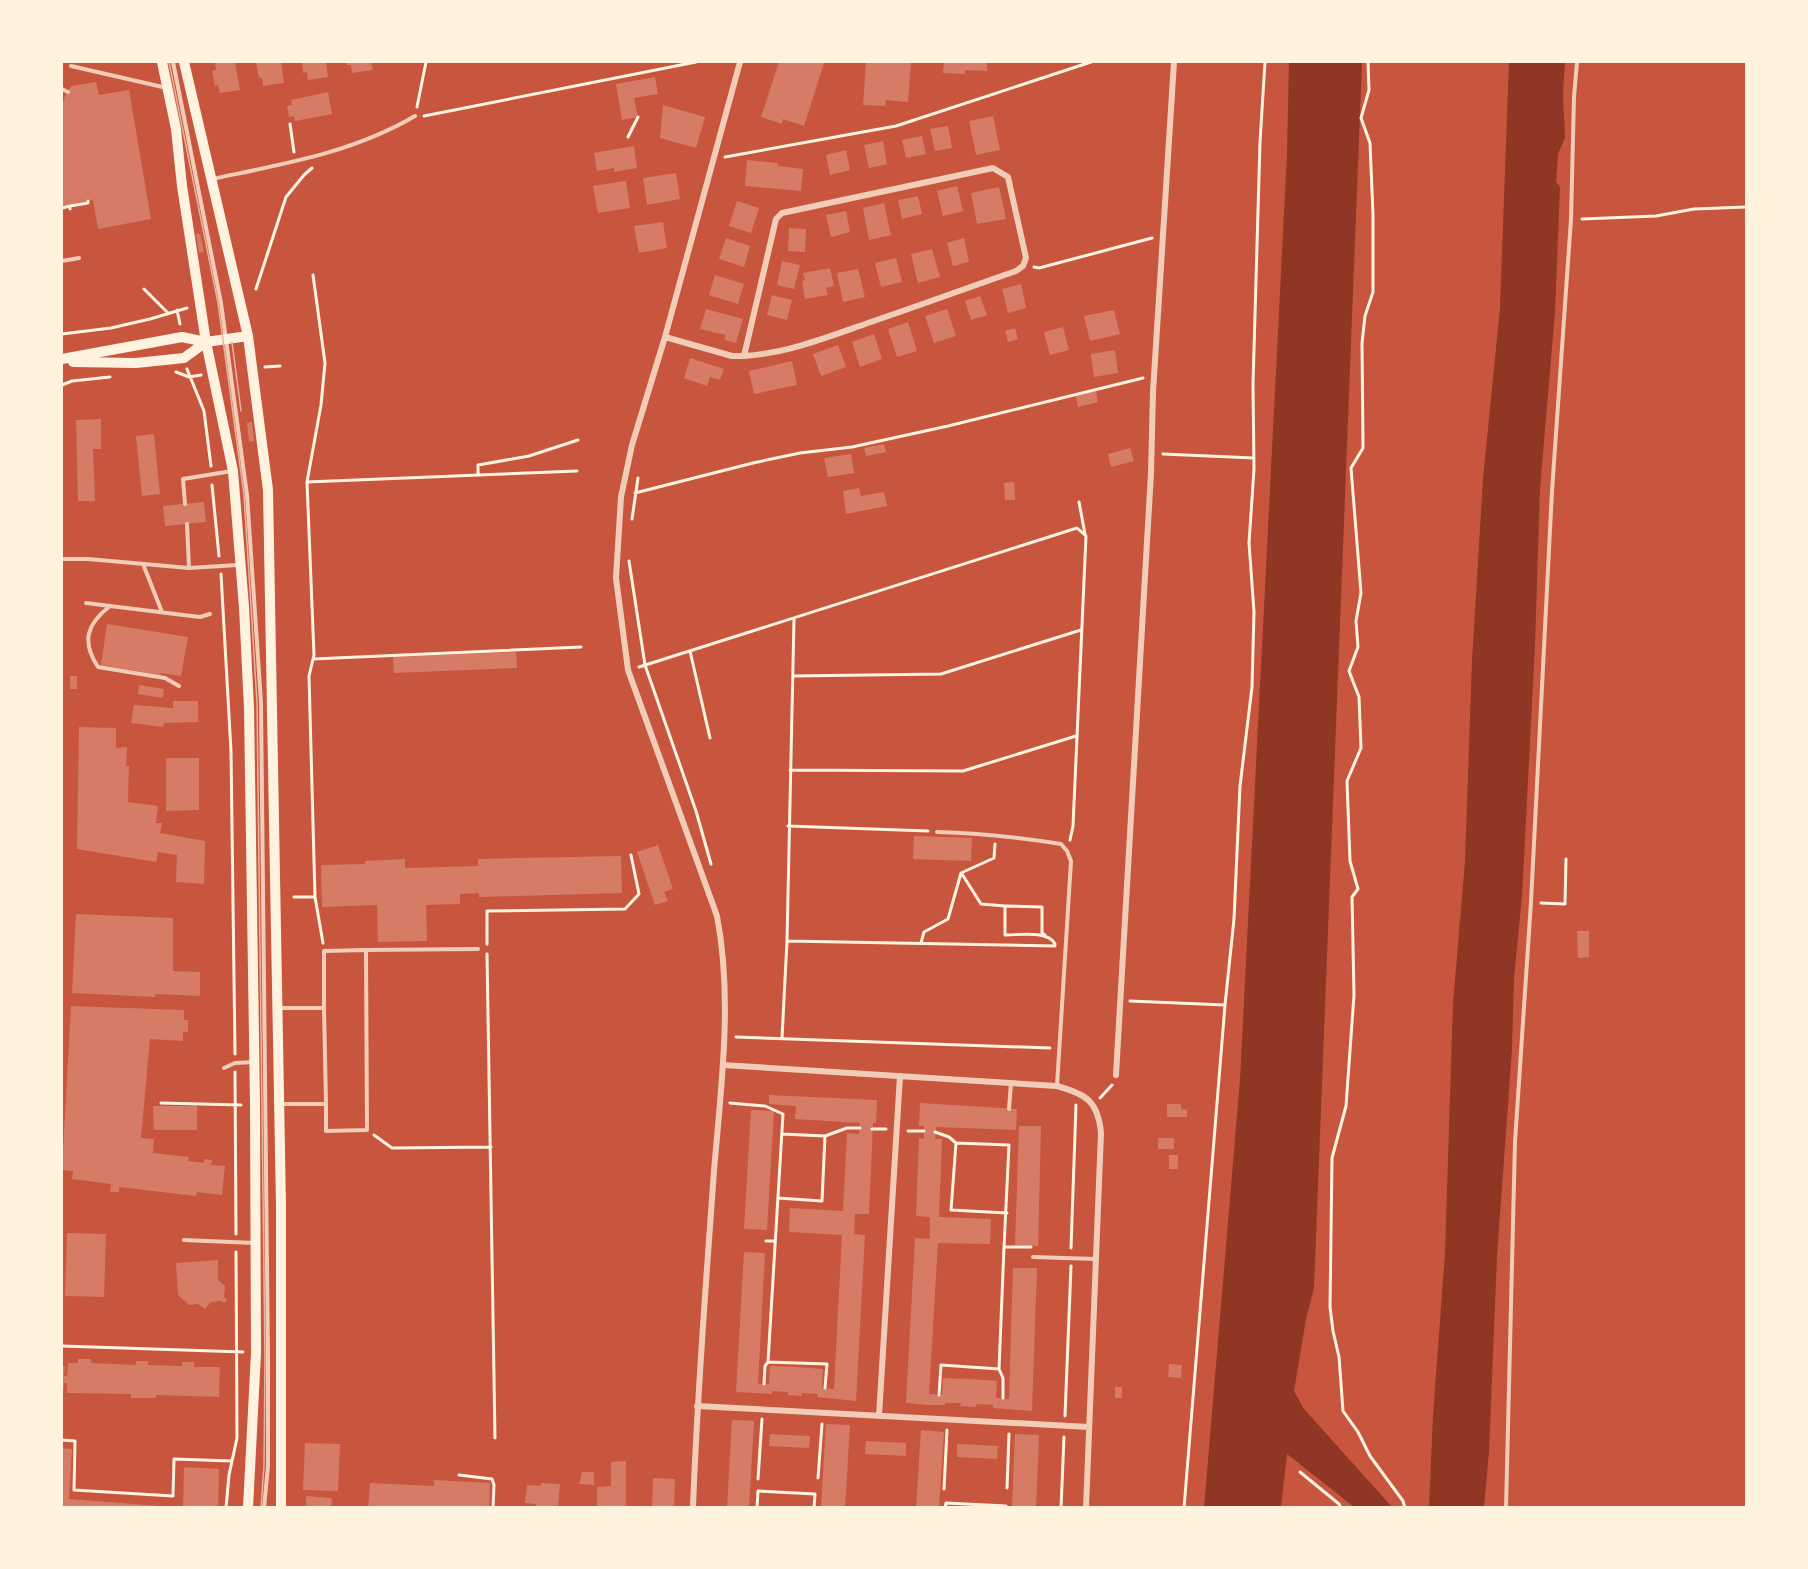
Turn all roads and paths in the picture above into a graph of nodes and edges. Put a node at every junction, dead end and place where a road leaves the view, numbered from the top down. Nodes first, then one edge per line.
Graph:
1 (162, 62) edge
2 (173, 62) edge
3 (184, 62) edge
4 (426, 62) edge
5 (696, 62) edge
6 (740, 62) edge
7 (1091, 62) edge
8 (1174, 62) edge
9 (1265, 62) edge
10 (1368, 62) edge
11 (1577, 62) edge
12 (71, 66) dead end
13 (168, 88) junction
14 (62, 89) edge
15 (68, 92) dead end
16 (415, 116) junction
17 (638, 117) dead end
18 (290, 124) dead end
19 (628, 137) dead end
20 (295, 160) junction
21 (712, 160) junction
22 (314, 167) dead end
23 (211, 180) junction
24 (88, 201) dead end
25 (1746, 207) edge
26 (62, 208) edge
27 (1571, 219) junction
28 (1162, 236) junction
29 (79, 258) dead end
30 (62, 261) edge
31 (1023, 266) junction
32 (313, 275) dead end
33 (256, 289) dead end
34 (144, 290) dead end
35 (200, 306) junction
36 (177, 310) junction
37 (168, 313) junction
38 (62, 334) edge
39 (248, 336) junction
40 (182, 337) junction
41 (665, 337) junction
42 (227, 339) junction
43 (206, 342) junction
44 (744, 356) junction
45 (184, 358) junction
46 (62, 360) edge
47 (1154, 375) junction
48 (578, 440) dead end
49 (1152, 454) junction
50 (1254, 458) junction
51 (233, 471) junction
52 (577, 471) dead end
53 (639, 473) dead end
54 (211, 474) junction
55 (478, 475) junction
56 (307, 482) junction
57 (635, 493) junction
58 (621, 497) junction
59 (1079, 502) dead end
60 (185, 504) dead end
61 (632, 523) dead end
62 (187, 524) dead end
63 (1086, 536) junction
64 (628, 553) dead end
65 (62, 559) edge
66 (143, 564) junction
67 (240, 564) junction
68 (220, 567) junction
69 (189, 568) junction
70 (86, 603) dead end
71 (110, 606) junction
72 (162, 613) junction
73 (210, 614) dead end
74 (794, 619) junction
75 (1081, 630) junction
76 (581, 647) dead end
77 (690, 651) junction
78 (313, 659) junction
79 (645, 665) junction
80 (628, 670) junction
81 (793, 676) junction
82 (179, 686) dead end
83 (1076, 736) junction
84 (710, 738) dead end
85 (790, 770) junction
86 (788, 826) junction
87 (937, 832) joint
88 (996, 834) junction
89 (1067, 851) junction
90 (631, 855) dead end
91 (1566, 859) dead end
92 (961, 873) junction
93 (714, 874) dead end
94 (294, 897) dead end
95 (315, 897) junction
96 (1531, 902) junction
97 (1005, 906) junction
98 (1047, 936) junction
99 (787, 941) junction
100 (921, 943) junction
101 (478, 949) dead end
102 (366, 950) junction
103 (324, 951) junction
104 (1119, 1001) junction
105 (1225, 1005) junction
106 (278, 1008) junction
107 (324, 1008) junction
108 (736, 1037) dead end
109 (741, 1037) dead end
110 (782, 1038) junction
111 (1061, 1049) junction
112 (255, 1062) junction
113 (235, 1063) junction
114 (723, 1065) junction
115 (736, 1066) junction
116 (224, 1068) dead end
117 (1116, 1075) joint
118 (900, 1076) junction
119 (1011, 1083) junction
120 (1057, 1086) junction
121 (1076, 1091) junction
122 (161, 1103) dead end
123 (720, 1103) junction
124 (255, 1104) junction
125 (279, 1104) junction
126 (326, 1104) junction
127 (1092, 1104) junction
128 (234, 1105) junction
129 (1009, 1108) dead end
130 (860, 1128) dead end
131 (367, 1130) junction
132 (936, 1132) dead end
133 (782, 1134) junction
134 (825, 1136) junction
135 (956, 1143) junction
136 (491, 1147) junction
137 (778, 1198) junction
138 (1007, 1213) junction
139 (184, 1240) dead end
140 (766, 1241) dead end
141 (776, 1241) junction
142 (236, 1242) junction
143 (256, 1243) junction
144 (1004, 1247) junction
145 (1040, 1247) dead end
146 (1061, 1248) dead end
147 (1071, 1248) junction
148 (1096, 1249) junction
149 (1033, 1257) dead end
150 (1071, 1258) junction
151 (1096, 1259) junction
152 (62, 1346) edge
153 (236, 1352) junction
154 (256, 1353) junction
155 (768, 1362) junction
156 (999, 1369) junction
157 (764, 1384) dead end
158 (825, 1388) dead end
159 (939, 1395) dead end
160 (1003, 1398) dead end
161 (696, 1407) junction
162 (763, 1410) junction
163 (823, 1413) junction
164 (879, 1416) junction
165 (947, 1419) junction
166 (1010, 1423) junction
167 (1064, 1425) junction
168 (1089, 1427) junction
169 (495, 1438) dead end
170 (62, 1440) edge
171 (231, 1461) junction
172 (252, 1462) junction
173 (1300, 1472) dead end
174 (459, 1475) dead end
175 (818, 1478) dead end
176 (758, 1479) dead end
177 (1007, 1488) dead end
178 (944, 1489) dead end
179 (226, 1508) edge
180 (248, 1508) edge
181 (264, 1508) edge
182 (281, 1508) edge
183 (493, 1508) edge
184 (693, 1508) edge
185 (757, 1508) edge
186 (814, 1508) edge
187 (945, 1508) edge
188 (1005, 1508) edge
189 (1061, 1508) edge
190 (1086, 1508) edge
191 (1184, 1508) edge
192 (1341, 1508) edge
193 (1405, 1508) edge
194 (1506, 1508) edge

1 - 13 main road
2 - 42 lane
3 - 23 main road
4 - 16 path
5 - 16 path
6 - 21 street
7 - 21 path
8 - 28 street
9 - 50 path
10 - 193 path
11 - 27 lane
12 - 13 lane
13 - 35 main road
14 - 15 lane
16 - 20 lane
17 - 19 path
18 - 20 path
20 - 23 lane
21 - 41 street
22 - 33 path
23 - 39 main road
24 - 26 path
25 - 27 path
27 - 96 lane
28 - 31 path
28 - 47 street
29 - 30 lane
31 - 44 street
31 - 44 street
32 - 56 path
34 - 37 path
35 - 36 path
35 - 43 main road
36 - 37 path
36 - 40 path
37 - 38 path
39 - 42 main road
39 - 106 main road
40 - 43 main road
40 - 46 main road
41 - 44 street
41 - 58 street
42 - 43 main road
42 - 181 lane
43 - 45 main road
43 - 51 main road
45 - 46 main road
45 - 54 path
47 - 49 street
47 - 57 path
48 - 55 path
49 - 50 path
49 - 104 street
50 - 105 path
51 - 54 lane
51 - 67 main road
52 - 55 path
53 - 57 path
54 - 60 lane
54 - 68 path
55 - 56 path
56 - 78 path
57 - 58 path
57 - 61 path
58 - 80 street
59 - 63 path
62 - 69 lane
63 - 74 path
63 - 75 path
64 - 79 path
65 - 66 lane
66 - 69 lane
66 - 72 lane
67 - 68 lane
67 - 112 main road
68 - 69 lane
68 - 113 path
70 - 71 lane
71 - 72 lane
71 - 82 lane
72 - 73 lane
74 - 77 path
74 - 81 path
75 - 81 path
75 - 83 path
76 - 78 path
77 - 79 path
77 - 84 path
78 - 95 path
79 - 80 path
79 - 93 path
80 - 114 street
81 - 85 path
83 - 85 path
83 - 89 path
85 - 86 path
86 - 87 path
86 - 99 path
87 - 88 lane
88 - 89 lane
88 - 92 path
89 - 111 lane
90 - 136 path
91 - 96 path
92 - 97 path
92 - 100 path
94 - 95 path
95 - 103 path
96 - 194 lane
97 - 98 path
97 - 98 path
98 - 100 path
99 - 100 path
99 - 110 path
101 - 102 lane
102 - 103 lane
102 - 131 lane
103 - 107 lane
104 - 105 path
104 - 117 street
105 - 191 path
106 - 107 lane
106 - 125 main road
107 - 126 lane
108 - 115 path
109 - 110 path
110 - 111 path
111 - 120 lane
112 - 113 lane
112 - 124 main road
113 - 116 lane
113 - 128 path
114 - 115 street
114 - 123 street
115 - 118 street
117 - 127 path
118 - 119 street
118 - 164 street
119 - 120 street
119 - 129 lane
120 - 121 street
121 - 127 street
121 - 147 path
122 - 128 path
123 - 133 path
123 - 161 street
124 - 128 path
124 - 143 main road
125 - 126 lane
125 - 182 main road
126 - 131 lane
127 - 148 street
128 - 142 path
130 - 134 path
131 - 136 path
132 - 135 path
133 - 134 path
133 - 137 path
134 - 137 path
135 - 138 path
135 - 138 path
136 - 169 path
137 - 141 path
138 - 144 path
139 - 142 lane
140 - 141 path
141 - 155 path
142 - 143 lane
142 - 153 path
143 - 154 main road
144 - 145 path
144 - 156 path
146 - 147 path
147 - 148 path
147 - 150 path
148 - 151 street
149 - 150 lane
150 - 151 lane
150 - 167 path
151 - 168 street
152 - 153 path
153 - 154 path
153 - 171 path
154 - 172 main road
155 - 157 path
155 - 158 path
156 - 159 path
156 - 160 path
161 - 162 street
161 - 184 street
162 - 163 street
162 - 176 path
163 - 164 street
163 - 175 path
164 - 165 street
165 - 166 street
165 - 178 path
166 - 167 street
166 - 177 path
167 - 168 street
167 - 189 path
168 - 190 street
170 - 171 path
171 - 172 path
171 - 179 path
172 - 180 main road
173 - 192 path
174 - 183 path
185 - 186 path
187 - 188 path

